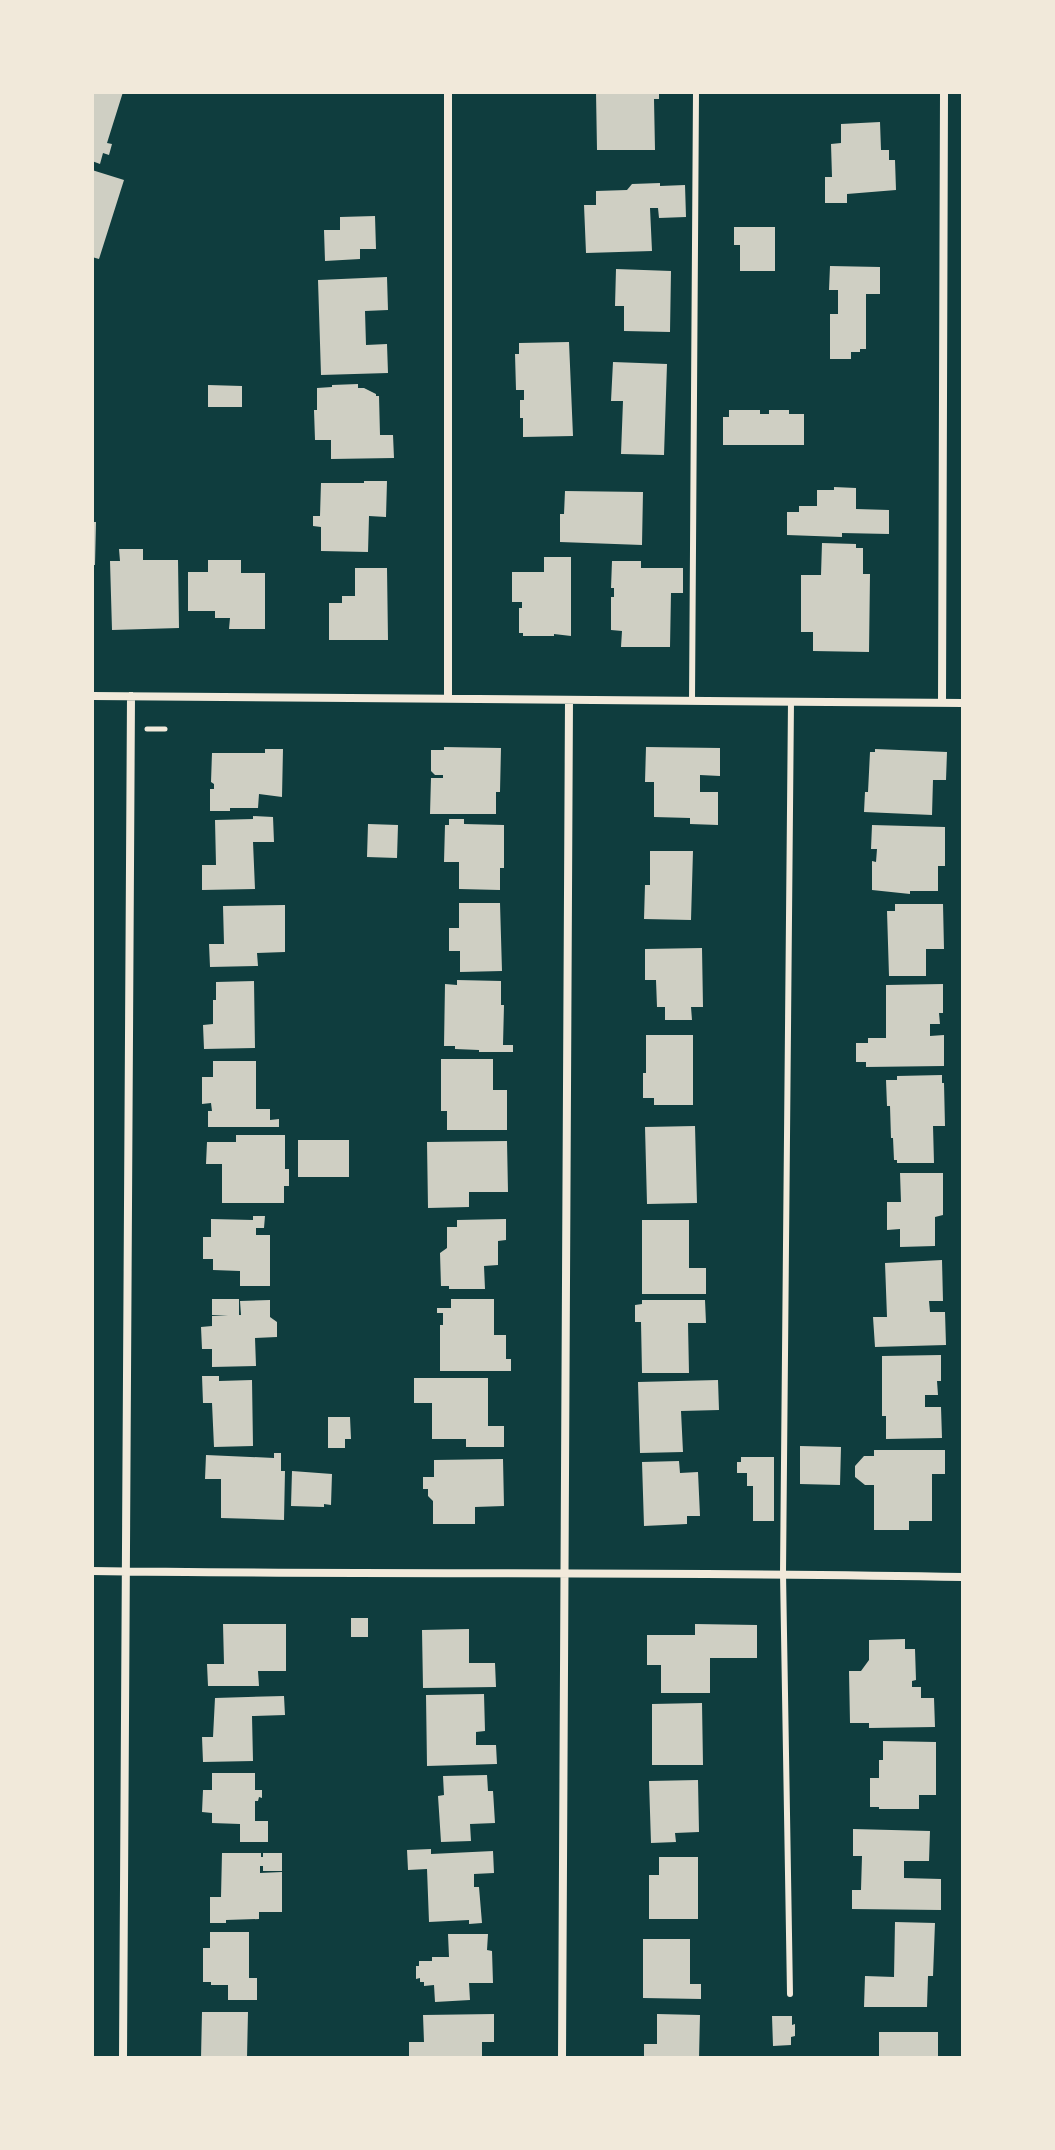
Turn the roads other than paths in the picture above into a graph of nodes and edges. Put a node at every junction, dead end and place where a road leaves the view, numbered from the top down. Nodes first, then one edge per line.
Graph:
1 (448, 92) edge
2 (696, 92) edge
3 (944, 92) edge
4 (92, 696) edge
5 (131, 696) junction
6 (448, 699) junction
7 (569, 700) junction
8 (692, 701) junction
9 (791, 701) junction
10 (942, 703) junction
11 (963, 703) edge
12 (92, 1571) edge
13 (125, 1571) junction
14 (783, 1573) junction
15 (564, 1574) junction
16 (963, 1577) edge
17 (790, 1994) dead end
18 (123, 2058) edge
19 (562, 2058) edge

1 - 6 street
2 - 8 lane
3 - 10 street
4 - 5 street
5 - 6 street
5 - 13 street
6 - 7 street
7 - 8 street
7 - 15 street
8 - 9 street
9 - 10 street
9 - 14 lane
10 - 11 street
12 - 13 street
13 - 15 street
13 - 18 street
14 - 15 street
14 - 16 street
14 - 17 lane
15 - 19 street

